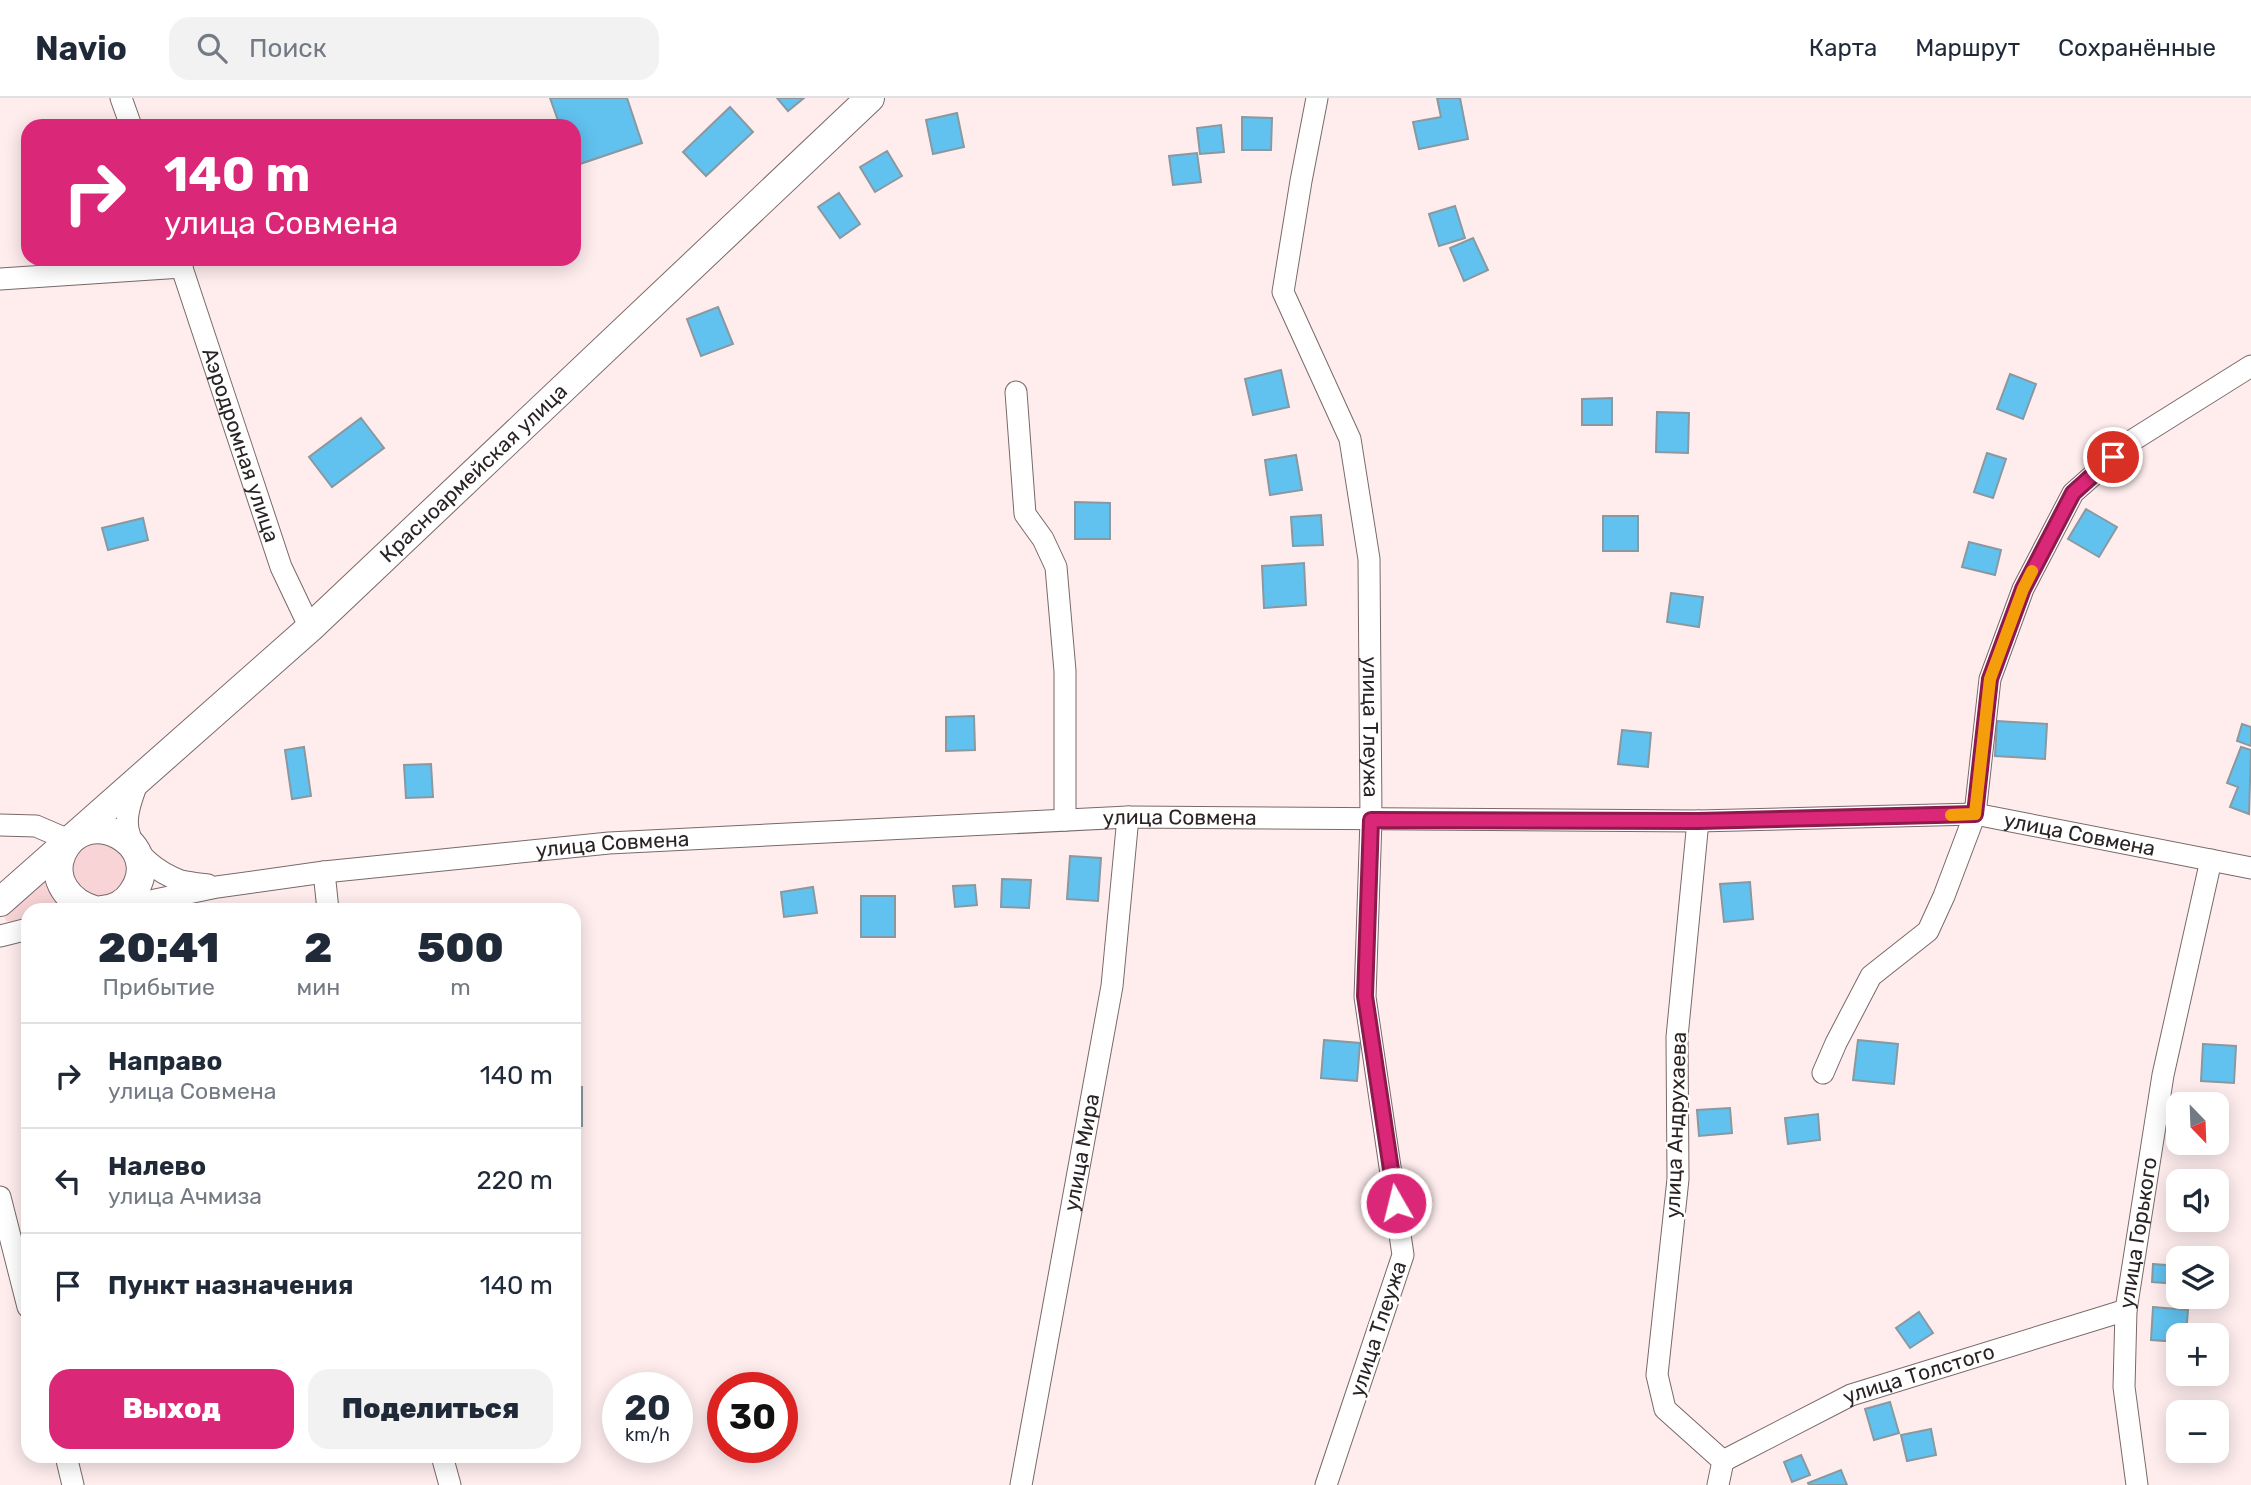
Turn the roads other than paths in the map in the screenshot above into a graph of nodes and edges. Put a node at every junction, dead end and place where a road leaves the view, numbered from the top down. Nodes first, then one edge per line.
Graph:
1 (121, 98) edge
2 (870, 98) edge
3 (1317, 98) edge
4 (128, 119) edge
5 (146, 266) edge
6 (181, 266) edge
7 (0, 279) edge
8 (2251, 366) edge
9 (1016, 392) dead end
10 (310, 628) junction
11 (138, 781) junction
12 (1975, 814) junction
13 (1128, 817) junction
14 (1065, 820) junction
15 (1371, 820) junction
16 (1698, 821) junction
17 (0, 825) edge
18 (71, 841) junction
19 (135, 849) junction
20 (2210, 860) junction
21 (2251, 868) edge
22 (324, 872) junction
23 (217, 887) junction
24 (0, 902) edge
25 (76, 903) edge
26 (123, 903) edge
27 (143, 903) edge
28 (327, 903) edge
29 (21, 931) edge
30 (0, 936) edge
31 (1824, 1073) dead end
32 (0, 1197) edge
33 (21, 1280) edge
34 (2126, 1310) junction
35 (1723, 1461) junction
36 (68, 1463) edge
37 (444, 1463) edge
38 (74, 1485) edge
39 (450, 1485) edge
40 (1021, 1485) edge
41 (1325, 1485) edge
42 (1718, 1485) edge
43 (2137, 1485) edge

1 - 4 street
2 - 10 main road, Красноармейская улица
3 - 15 street, улица Тлеужа
5 - 7 street
6 - 10 street, Аэродромная улица
8 - 12 street
9 - 14 street
10 - 11 main road, Красноармейская улица
11 - 18 main road, Красноармейская улица
11 - 19 street
12 - 16 street, улица Совмена
12 - 20 street, улица Совмена
12 - 31 street
13 - 14 street, улица Совмена
13 - 15 street, улица Совмена
13 - 40 street, улица Мира
14 - 22 street, улица Совмена
15 - 16 street, улица Совмена
15 - 41 street, улица Тлеужа
16 - 35 street, улица Андрухаева
17 - 18 street
18 - 19 main road
18 - 24 main road, Красноармейская улица
18 - 25 main road
19 - 23 street
19 - 26 main road
20 - 21 street, улица Совмена
20 - 34 street, улица Горького
22 - 23 street, улица Совмена
22 - 28 street
23 - 27 street, улица Совмена
29 - 30 street
32 - 33 street
34 - 35 street, улица Толстого
34 - 43 street, улица Горького
35 - 42 street
36 - 38 street
37 - 39 street

